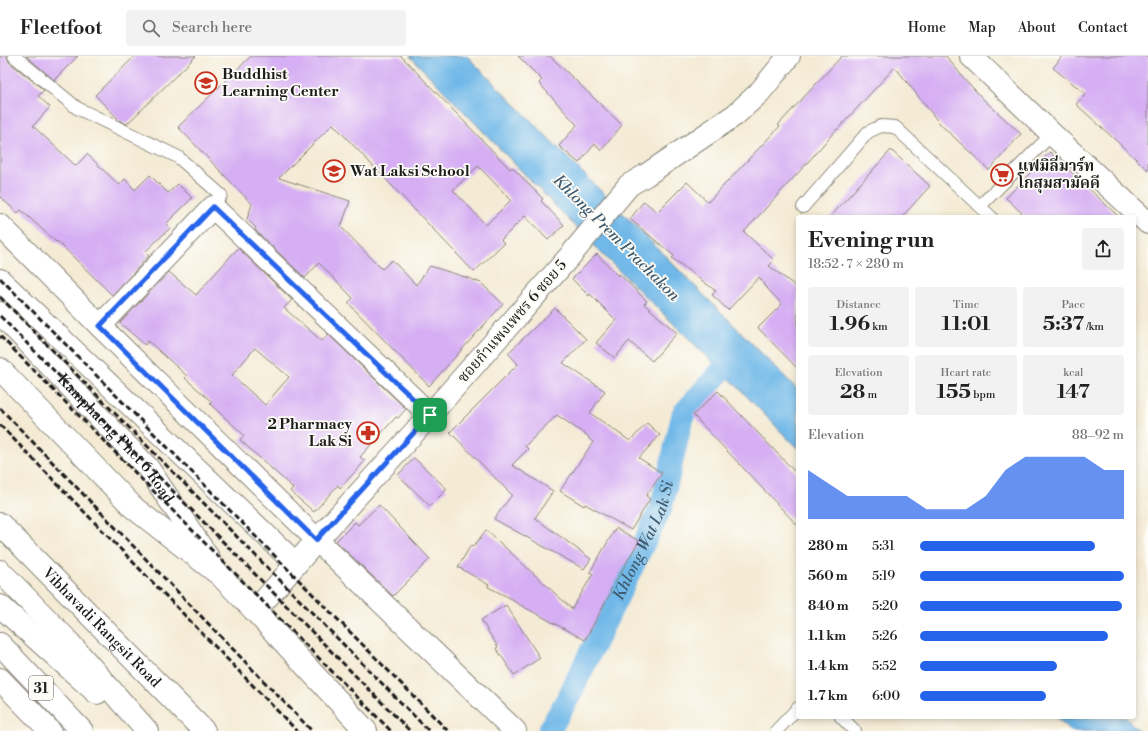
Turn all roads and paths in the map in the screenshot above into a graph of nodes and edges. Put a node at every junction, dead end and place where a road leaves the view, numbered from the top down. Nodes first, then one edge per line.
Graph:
1 (14, 56) edge
2 (789, 56) edge
3 (971, 56) edge
4 (1052, 134) junction
5 (980, 206) junction
6 (213, 207) junction
7 (803, 207) dead end
8 (989, 215) edge
9 (1148, 223) edge
10 (0, 225) edge
11 (0, 280) edge
12 (0, 313) edge
13 (100, 326) junction
14 (0, 369) edge
15 (430, 415) junction
16 (0, 524) edge
17 (316, 540) junction
18 (296, 564) junction
19 (0, 571) edge
20 (220, 575) junction
21 (0, 606) edge
22 (255, 612) junction
23 (0, 644) edge
24 (0, 679) edge
25 (796, 710) edge
26 (843, 719) edge
27 (511, 728) edge
28 (50, 731) edge
29 (82, 731) edge
30 (140, 731) edge
31 (147, 731) edge
32 (204, 731) edge
33 (366, 731) edge
34 (776, 731) edge
35 (855, 731) edge

1 - 6 lane
2 - 15 main road, ซอยกำแพงเพชร 6 ซอย 5
3 - 4 main road
4 - 5 lane
4 - 9 main road
5 - 7 lane
5 - 8 lane
6 - 13 main road
6 - 15 main road
10 - 13 main road
11 - 18 main road
12 - 20 main road, Kamphaeng Phet 6 Road
13 - 17 main road
14 - 20 main road, Kamphaeng Phet 6 Road
15 - 17 main road, ซอยกำแพงเพชร 6 ซอย 5
16 - 32 main road, Vibhavadi Rangsit Road
17 - 18 main road, ซอยกำแพงเพชร 6 ซอย 5
17 - 27 main road
18 - 22 main road, ซอยกำแพงเพชร 6 ซอย 5
19 - 31 main road
20 - 22 main road, Kamphaeng Phet 6 Road
21 - 30 main road
22 - 33 main road, Kamphaeng Phet 6 Road
23 - 29 main road, 31
24 - 28 main road, 31
25 - 34 lane
26 - 35 lane

